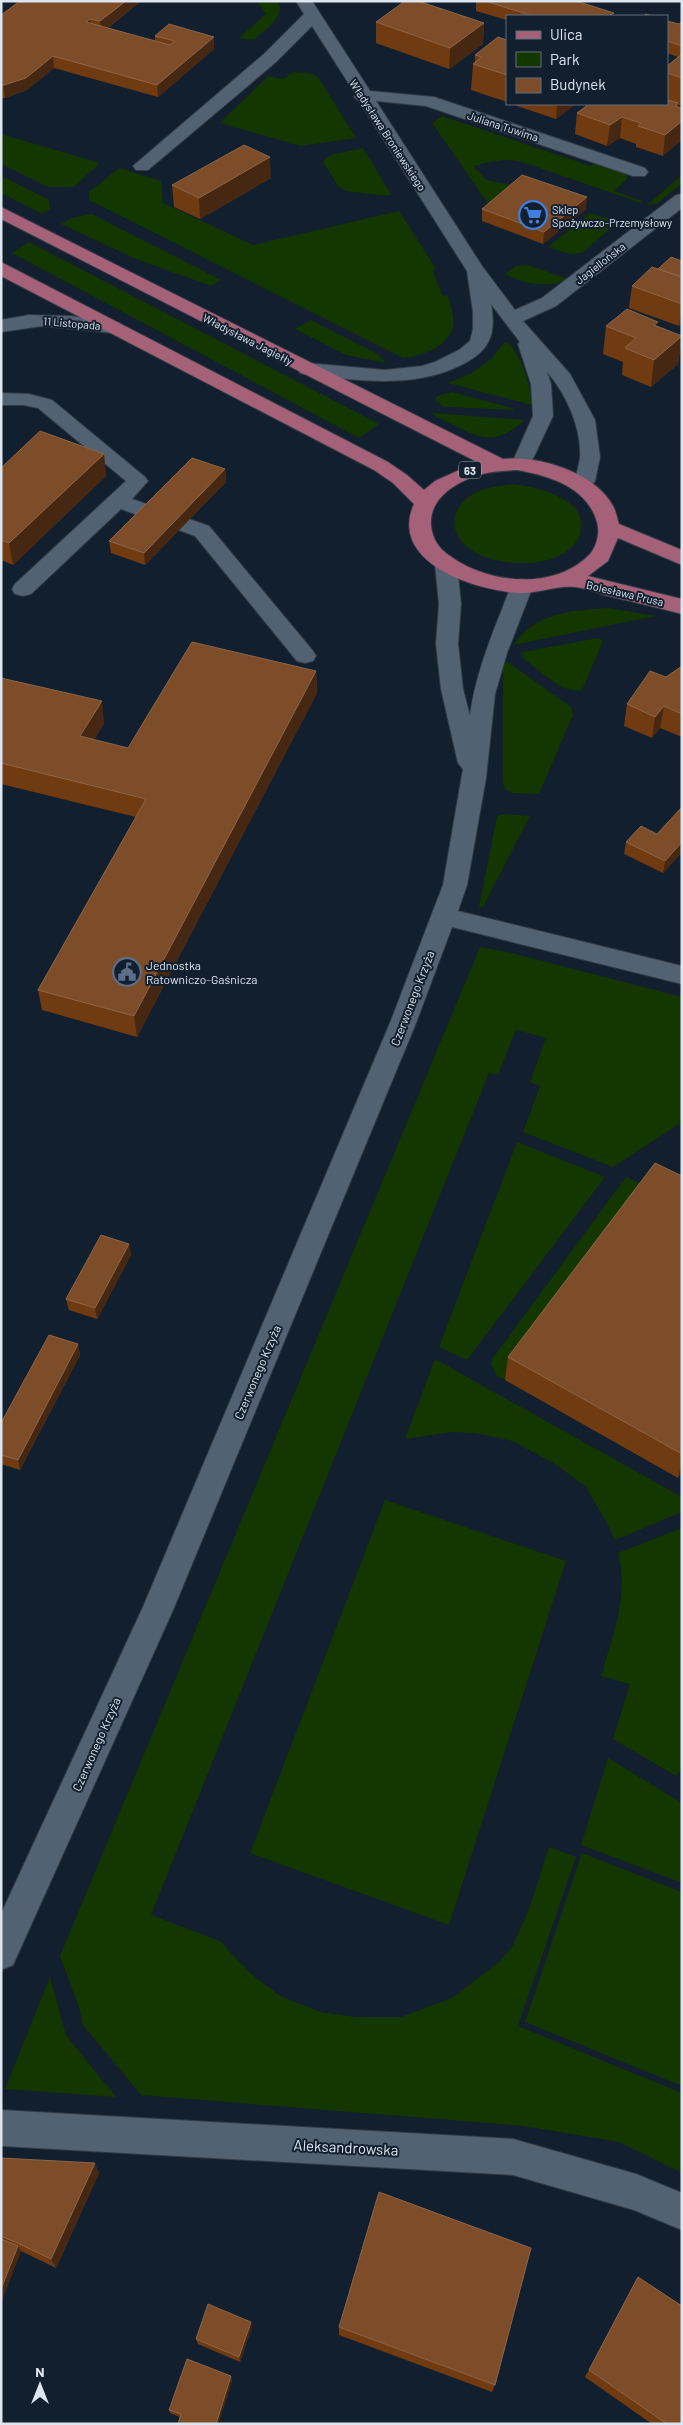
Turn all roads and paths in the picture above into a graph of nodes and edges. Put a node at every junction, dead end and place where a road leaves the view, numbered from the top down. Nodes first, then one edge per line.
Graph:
1 (309, 8) edge
2 (363, 97) junction
3 (142, 166) dead end
4 (639, 172) dead end
5 (682, 198) edge
6 (1, 212) edge
7 (474, 268) junction
8 (4, 273) edge
9 (513, 318) junction
10 (1, 326) edge
11 (113, 327) junction
12 (525, 336) junction
13 (306, 369) junction
14 (1, 399) edge
15 (522, 463) junction
16 (497, 464) junction
17 (585, 481) junction
18 (118, 501) junction
19 (425, 502) junction
20 (619, 531) junction
21 (682, 558) edge
22 (446, 564) junction
23 (569, 580) junction
24 (522, 586) junction
25 (23, 589) dead end
26 (682, 607) edge
27 (305, 656) dead end
28 (474, 778) junction
29 (443, 916) junction
30 (682, 974) edge
31 (1, 1953) edge
32 (1, 2128) edge
33 (682, 2212) edge

1 - 2 street, Władysława Broniewskiego
1 - 3 street
2 - 4 street, Juliana Tuwima
2 - 7 street, Władysława Broniewskiego
5 - 9 street, Jagiellońska
6 - 13 main road, Władysława Jagiełły / 63
7 - 9 street, Władysława Broniewskiego
7 - 13 street, Władysława Broniewskiego
8 - 11 main road
9 - 12 street, Władysława Broniewskiego
10 - 11 street, 11 Listopada
11 - 19 main road
12 - 15 street, Władysława Broniewskiego
12 - 17 street, Władysława Broniewskiego
13 - 16 main road, Władysława Jagiełły / 63
14 - 18 street
15 - 16 main road, 63
15 - 17 main road, 63
16 - 19 main road, 63
17 - 20 main road, 63
18 - 25 street
18 - 27 street
19 - 22 main road
20 - 21 main road
20 - 23 main road
22 - 24 main road
22 - 28 street, Czerwonego Krzyża
23 - 24 main road
23 - 26 main road, Bolesława Prusa
24 - 28 street, Czerwonego Krzyża
28 - 29 street, Czerwonego Krzyża
29 - 30 street
29 - 31 street, Czerwonego Krzyża
32 - 33 street, Aleksandrowska

